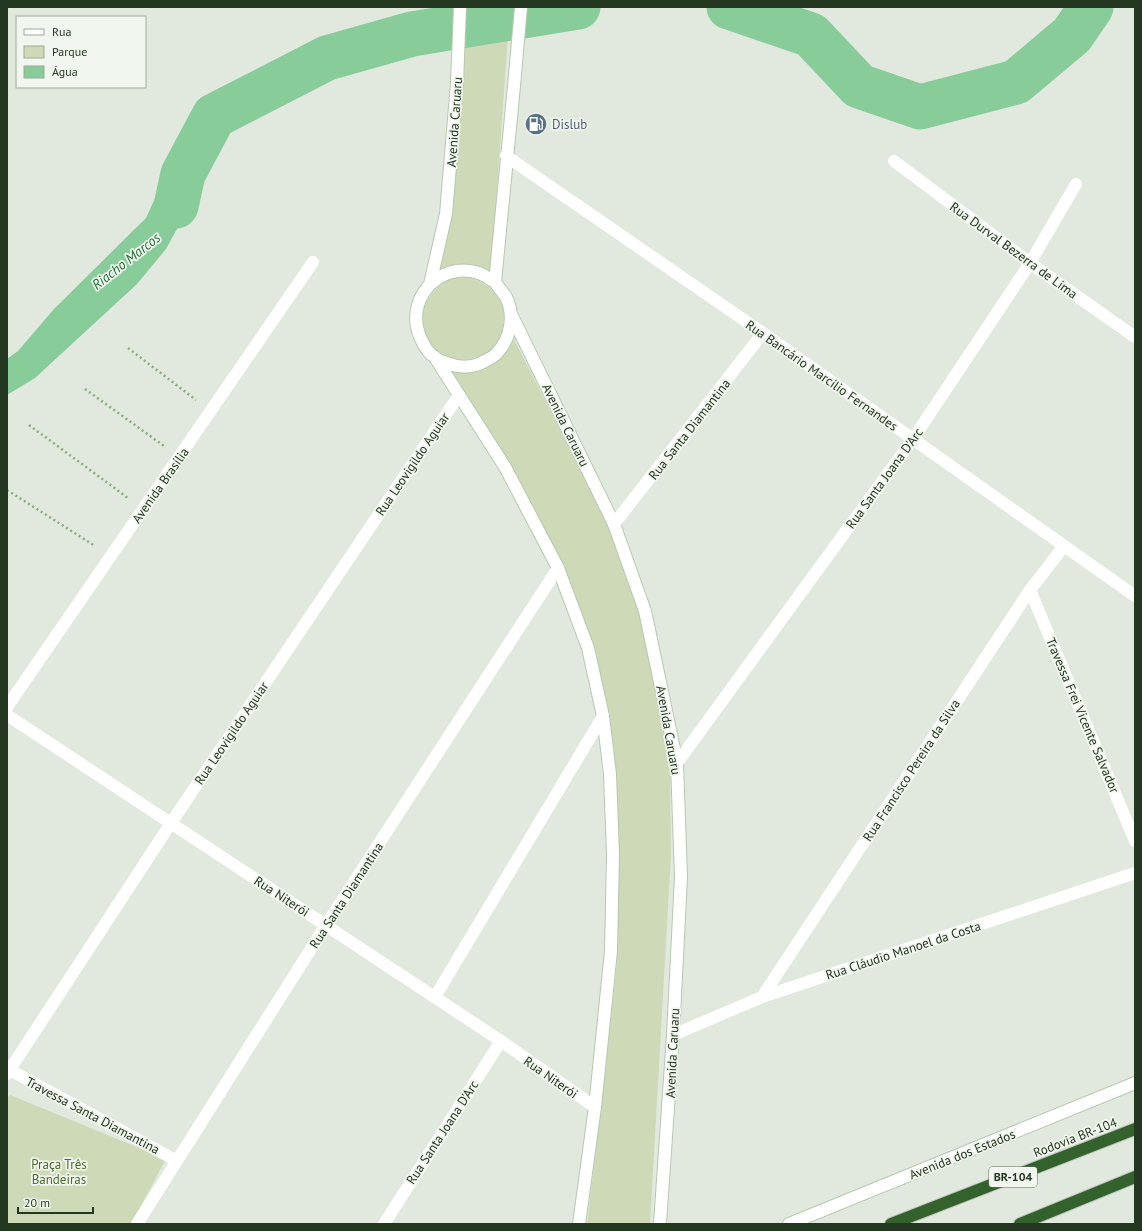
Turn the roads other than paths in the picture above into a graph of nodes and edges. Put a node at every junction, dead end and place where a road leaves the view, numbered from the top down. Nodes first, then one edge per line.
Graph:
1 (460, 7) edge
2 (521, 7) edge
3 (506, 156) junction
4 (894, 161) dead end
5 (1076, 184) dead end
6 (313, 262) dead end
7 (1030, 264) junction
8 (495, 282) junction
9 (430, 284) junction
10 (512, 314) junction
11 (763, 333) junction
12 (1135, 337) edge
13 (436, 359) junction
14 (459, 395) junction
15 (913, 439) junction
16 (614, 524) junction
17 (1064, 546) junction
18 (558, 568) junction
19 (1030, 590) junction
20 (1135, 596) edge
21 (7, 707) edge
22 (7, 715) edge
23 (603, 716) junction
24 (677, 763) junction
25 (171, 823) junction
26 (1135, 840) edge
27 (1135, 873) edge
28 (326, 925) junction
29 (435, 997) junction
30 (762, 997) junction
31 (673, 1035) junction
32 (501, 1041) junction
33 (8, 1072) edge
34 (1135, 1083) edge
35 (595, 1108) junction
36 (1135, 1129) edge
37 (177, 1161) junction
38 (1135, 1177) edge
39 (137, 1224) edge
40 (384, 1224) edge
41 (579, 1224) edge
42 (660, 1224) edge
43 (789, 1224) edge
44 (891, 1224) edge
45 (1020, 1224) edge

1 - 9 street, Avenida Caruaru
2 - 3 street
3 - 8 street
3 - 11 street, Rua Bancário Marcílio Fernandes
4 - 7 street, Rua Durval Bezerra de Lima
5 - 7 street, Rua Santa Joana D'Arc
6 - 21 street, Avenida Brasília
7 - 12 street, Rua Durval Bezerra de Lima
7 - 15 street, Rua Santa Joana D'Arc
8 - 9 street, Avenida Caruaru
8 - 10 street, Avenida Caruaru
9 - 13 street, Avenida Caruaru
10 - 13 street, Avenida Caruaru
10 - 16 street, Avenida Caruaru
11 - 15 street, Rua Bancário Marcílio Fernandes
11 - 16 street, Rua Santa Diamantina
13 - 14 street, Avenida Caruaru
14 - 18 street, Avenida Caruaru
14 - 25 street, Rua Leovigildo Aguiar
15 - 17 street, Rua Bancário Marcílio Fernandes
15 - 24 street, Rua Santa Joana D'Arc
16 - 24 street, Avenida Caruaru
17 - 19 street, Rua Francisco Pereira da Silva
17 - 20 street, Rua Bancário Marcílio Fernandes
18 - 23 street, Avenida Caruaru
18 - 28 street, Rua Santa Diamantina
19 - 26 street, Travessa Frei Vicente Salvador
19 - 30 street, Rua Francisco Pereira da Silva
22 - 25 street, Rua Niterói
23 - 29 street
23 - 35 street, Avenida Caruaru
24 - 31 street, Avenida Caruaru
25 - 28 street, Rua Niterói
25 - 33 street, Rua Leovigildo Aguiar
27 - 30 street, Rua Cláudio Manoel da Costa
28 - 29 street, Rua Niterói
28 - 37 street, Rua Santa Diamantina
29 - 32 street, Rua Niterói
30 - 31 street, Rua Cláudio Manoel da Costa
31 - 42 street, Avenida Caruaru
32 - 35 street, Rua Niterói
32 - 40 street, Rua Santa Joana D'Arc
33 - 37 street, Travessa Santa Diamantina
34 - 43 street, Avenida dos Estados
35 - 41 street, Avenida Caruaru
36 - 44 highway, Rodovia BR-104 / BR-104
37 - 39 street, Rua Santa Diamantina
38 - 45 highway

